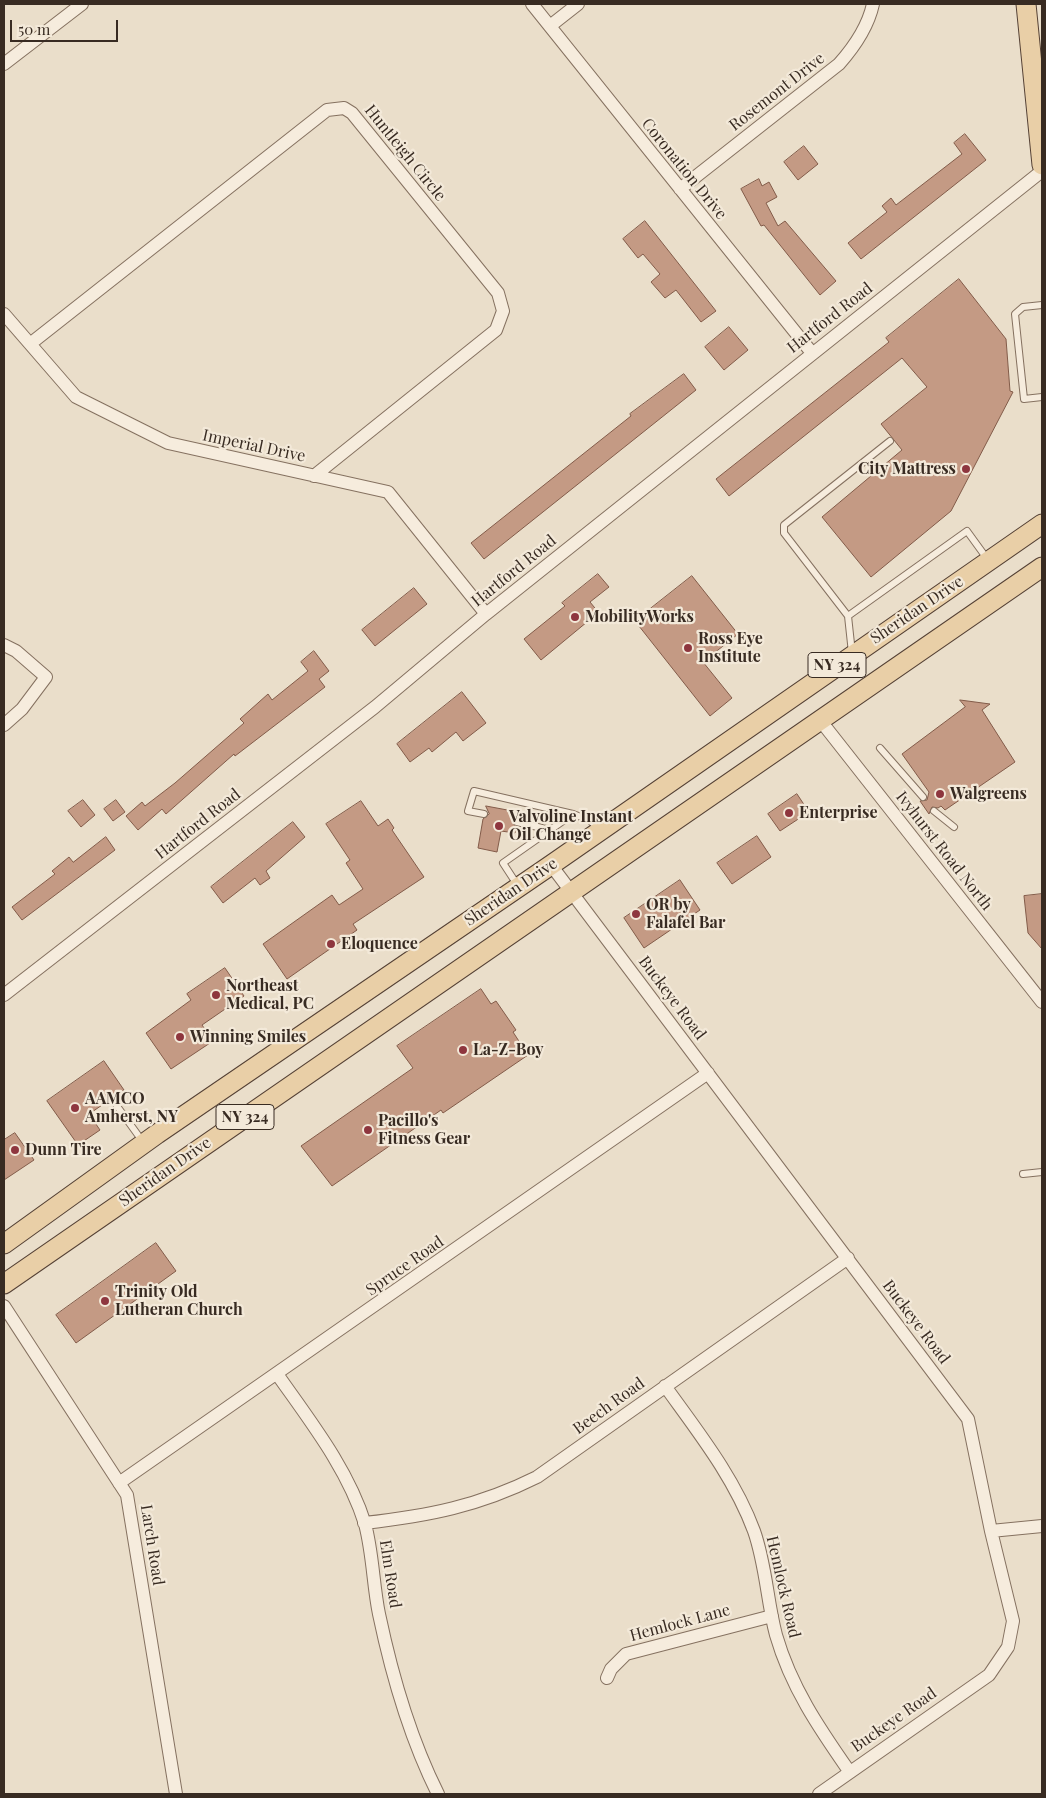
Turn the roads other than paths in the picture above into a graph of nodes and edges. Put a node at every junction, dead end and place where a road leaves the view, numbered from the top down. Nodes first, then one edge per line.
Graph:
1 (82, 4) edge
2 (532, 4) edge
3 (578, 4) edge
4 (873, 4) edge
5 (1026, 4) edge
6 (550, 26) junction
7 (4, 64) edge
8 (1042, 165) edge
9 (1042, 170) edge
10 (680, 189) junction
11 (1042, 305) edge
12 (4, 314) edge
13 (30, 344) junction
14 (812, 353) junction
15 (1042, 397) edge
16 (890, 441) dead end
17 (314, 476) junction
18 (1042, 524) edge
19 (989, 561) junction
20 (1042, 567) edge
21 (486, 614) junction
22 (848, 616) junction
23 (4, 645) edge
24 (852, 655) junction
25 (820, 720) junction
26 (4, 725) edge
27 (880, 748) dead end
28 (923, 797) dead end
29 (934, 811) dead end
30 (484, 814) dead end
31 (573, 814) junction
32 (517, 822) dead end
33 (954, 827) dead end
34 (550, 830) junction
35 (601, 830) junction
36 (551, 865) junction
37 (519, 887) junction
38 (572, 892) junction
39 (4, 995) edge
40 (1042, 1002) edge
41 (708, 1073) junction
42 (117, 1106) dead end
43 (144, 1144) junction
44 (1042, 1172) edge
45 (1023, 1174) dead end
46 (4, 1244) edge
47 (848, 1258) junction
48 (4, 1284) edge
49 (4, 1306) edge
50 (277, 1374) junction
51 (665, 1386) junction
52 (119, 1483) junction
53 (364, 1523) junction
54 (1042, 1526) edge
55 (991, 1531) junction
56 (772, 1616) junction
57 (607, 1678) dead end
58 (849, 1772) junction
59 (433, 1792) edge
60 (176, 1794) edge
61 (819, 1794) edge

1 - 7 street
2 - 6 street, Coronation Drive
3 - 6 street
4 - 10 street, Rosemont Drive
5 - 8 main road
6 - 10 street, Coronation Drive
9 - 14 street, Hartford Road
10 - 14 street, Coronation Drive
11 - 15 lane
12 - 13 street, Imperial Drive
13 - 17 street, Imperial Drive
13 - 17 street, Huntleigh Circle
14 - 21 street, Hartford Road
16 - 22 lane
17 - 21 street, Imperial Drive
18 - 19 main road, Sheridan Drive / NY 324
19 - 22 lane
19 - 24 main road, Sheridan Drive / NY 324
20 - 25 main road, Sheridan Drive / NY 324
21 - 39 street, Hartford Road
22 - 24 lane
23 - 26 street
24 - 35 main road, Sheridan Drive / NY 324
25 - 38 main road, Sheridan Drive / NY 324
25 - 40 street, Ivyhurst Road North
27 - 28 lane
29 - 33 lane
30 - 31 lane
31 - 34 lane
31 - 35 lane
32 - 34 lane
34 - 37 lane
35 - 36 main road, Sheridan Drive / NY 324
36 - 37 main road, Sheridan Drive / NY 324
36 - 38 street, Buckeye Road
37 - 43 main road, Sheridan Drive / NY 324
38 - 41 street, Buckeye Road
38 - 48 main road, Sheridan Drive / NY 324
41 - 47 street, Buckeye Road
41 - 50 street, Spruce Road
42 - 43 lane
43 - 46 main road, Sheridan Drive / NY 324
44 - 45 lane
47 - 51 street, Beech Road
47 - 55 street, Buckeye Road
49 - 52 street, Larch Road
50 - 52 street, Spruce Road
50 - 53 street, Elm Road
51 - 53 street, Beech Road
51 - 56 street, Hemlock Road
52 - 60 street, Larch Road
53 - 59 street, Elm Road
54 - 55 street
55 - 58 street, Buckeye Road
56 - 57 street, Hemlock Lane
56 - 58 street, Hemlock Road
58 - 61 street, Buckeye Road

